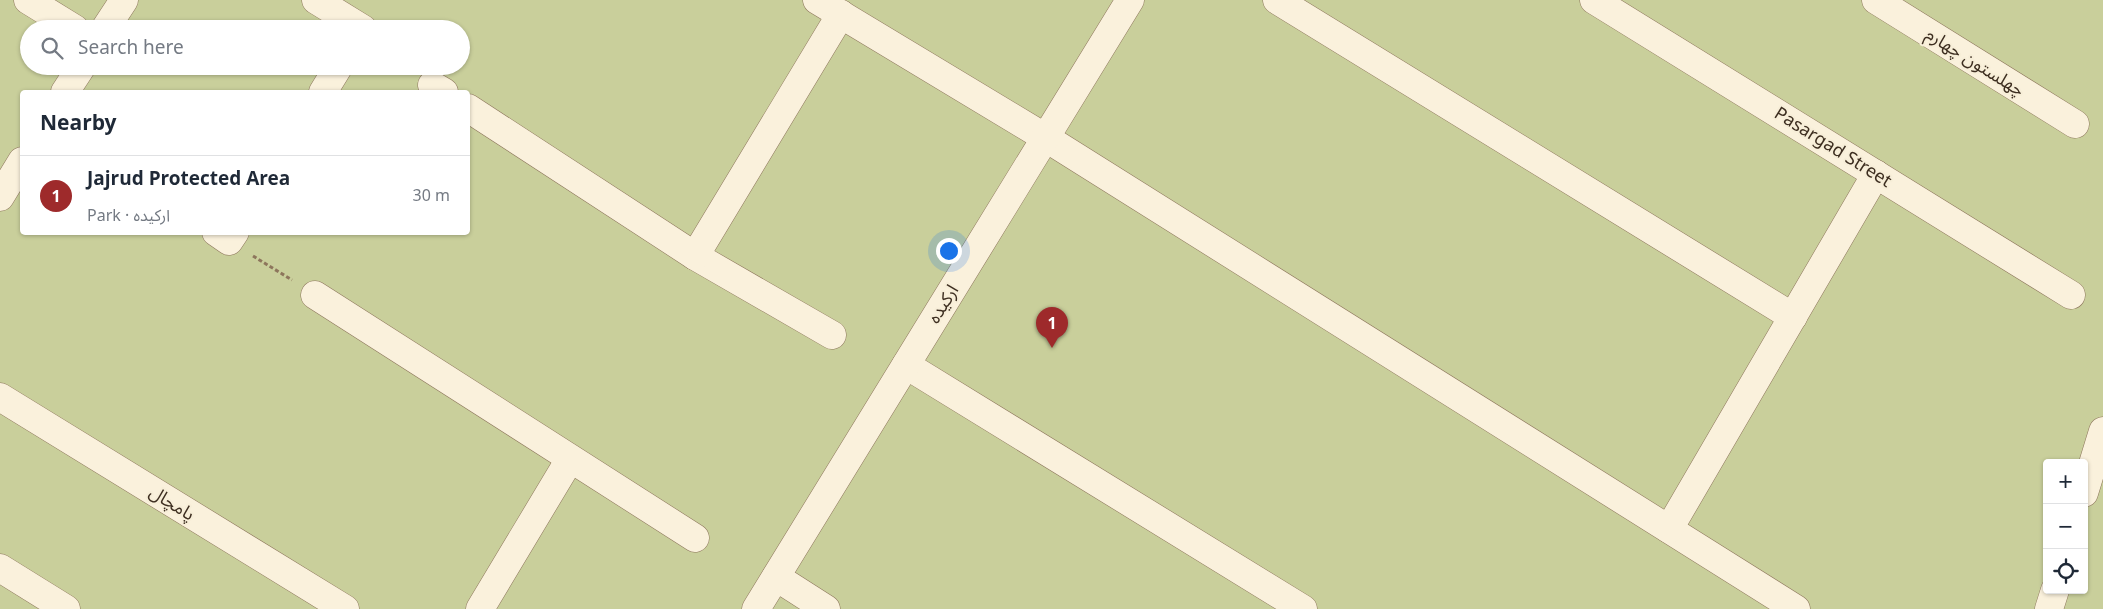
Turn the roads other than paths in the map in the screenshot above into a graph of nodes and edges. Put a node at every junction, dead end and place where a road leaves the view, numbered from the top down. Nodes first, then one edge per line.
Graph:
1 (28, 0) edge
2 (124, 0) edge
3 (316, 0) edge
4 (817, 0) edge
5 (1277, 0) edge
6 (1594, 0) edge
7 (1876, 0) edge
8 (1122, 3) edge
9 (841, 14) junction
10 (60, 20) edge
11 (111, 20) edge
12 (348, 20) edge
13 (76, 75) edge
14 (333, 75) edge
15 (67, 90) edge
16 (324, 90) edge
17 (470, 109) edge
18 (2075, 124) dead end
19 (1046, 138) junction
20 (20, 164) edge
21 (1876, 174) junction
22 (0, 197) edge
23 (695, 256) junction
24 (315, 294) road end
25 (2071, 295) dead end
26 (1793, 317) junction
27 (832, 335) dead end
28 (906, 365) junction
29 (0, 397) edge
30 (2103, 431) edge
31 (570, 459) junction
32 (2088, 479) edge
33 (1669, 530) junction
34 (695, 538) dead end
35 (0, 568) edge
36 (776, 578) junction
37 (2054, 594) edge
38 (66, 609) edge
39 (344, 609) edge
40 (480, 609) edge
41 (756, 609) edge
42 (826, 609) edge
43 (1303, 609) edge
44 (1796, 609) edge
45 (2049, 609) edge

1 - 10 street
2 - 11 street
3 - 12 street
4 - 9 street
5 - 26 street
6 - 21 street, Pasargad Street
7 - 18 street, چهلستون چهارم
8 - 19 street, ارکیده
9 - 19 street
9 - 23 street
13 - 15 street
14 - 16 street
17 - 23 street
19 - 28 street, ارکیده
19 - 33 street
20 - 22 street
21 - 25 street, Pasargad Street
21 - 26 street
23 - 27 street
24 - 31 street
26 - 33 street
28 - 36 street, ارکیده
28 - 43 street
29 - 39 street, پامچال
30 - 32 street
31 - 34 street
31 - 40 street
33 - 44 street
35 - 38 street
36 - 41 street, ارکیده
36 - 42 street
37 - 45 street

